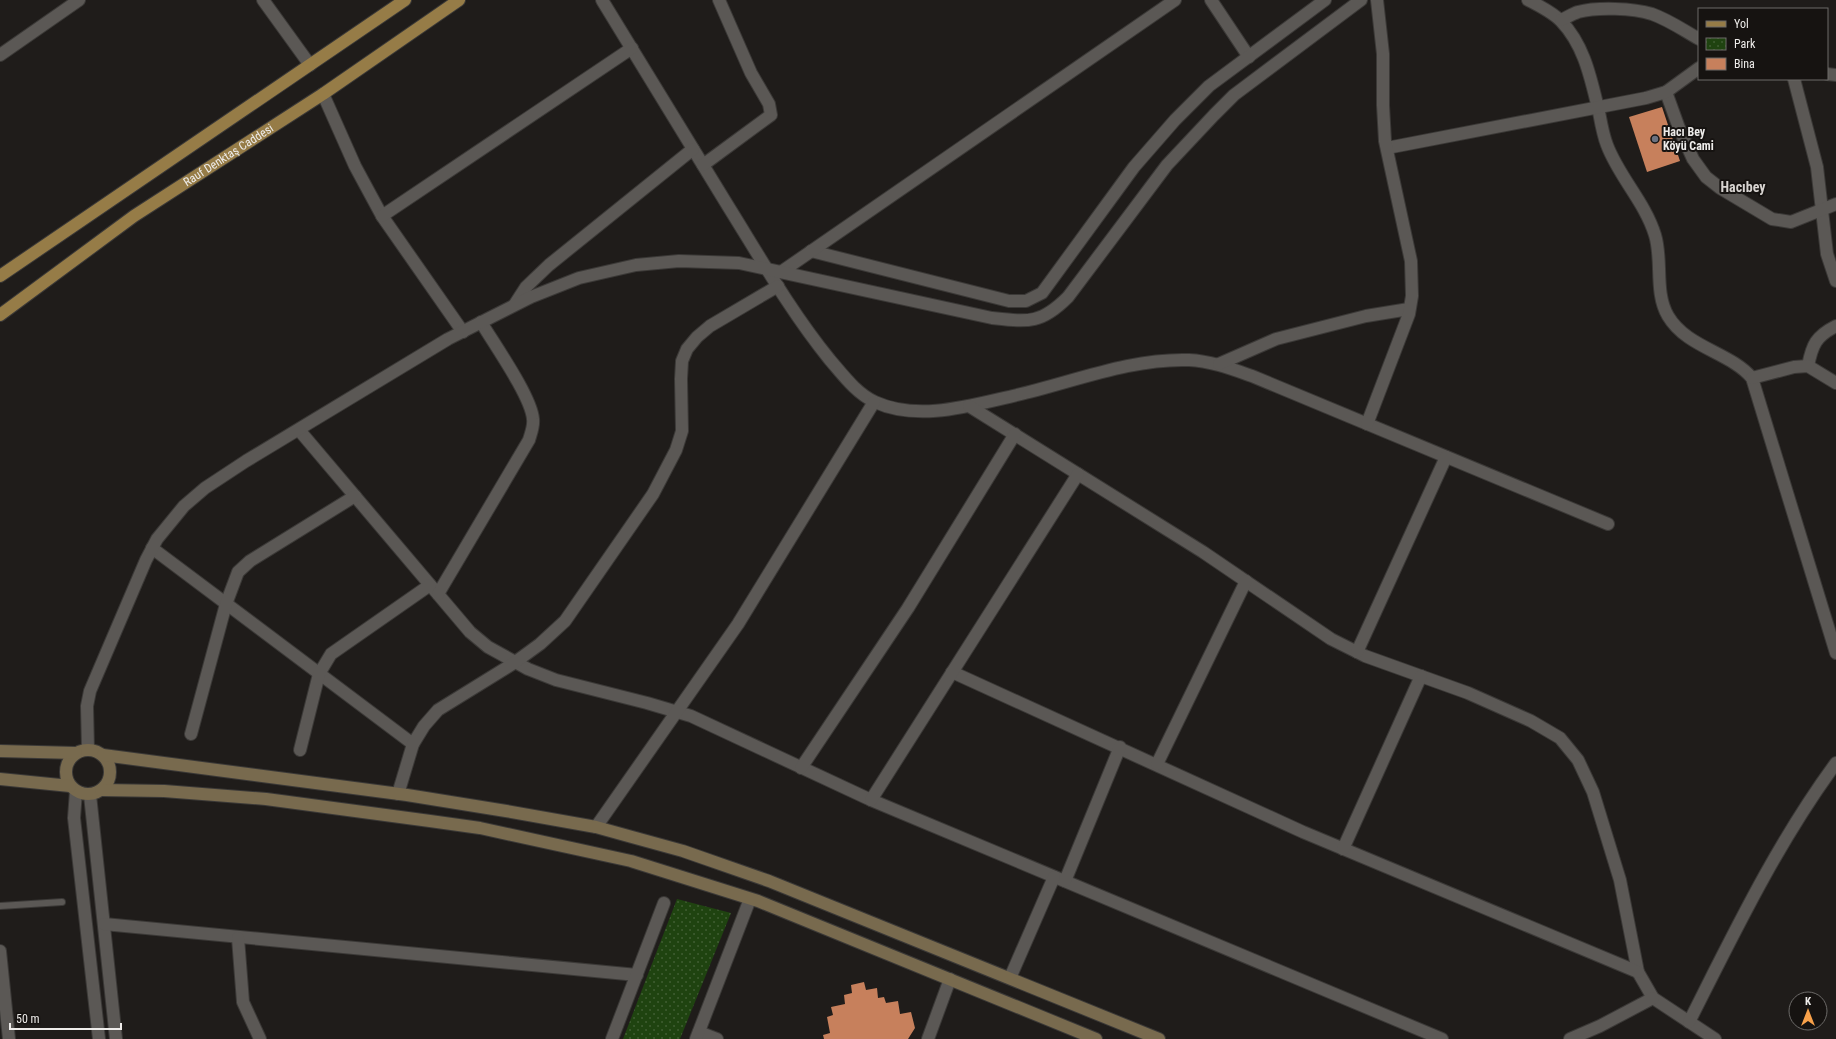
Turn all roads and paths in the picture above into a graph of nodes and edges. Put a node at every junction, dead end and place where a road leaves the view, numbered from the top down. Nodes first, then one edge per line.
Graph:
1 (79, 0) edge
2 (263, 0) edge
3 (405, 0) edge
4 (459, 0) edge
5 (602, 0) edge
6 (719, 0) edge
7 (1175, 0) edge
8 (1211, 0) edge
9 (1325, 0) edge
10 (1361, 0) edge
11 (1377, 0) edge
12 (1528, 0) edge
13 (1561, 20) junction
14 (1698, 38) edge
15 (632, 48) junction
16 (0, 55) edge
17 (1249, 57) junction
18 (310, 65) junction
19 (1698, 69) edge
20 (1794, 80) edge
21 (1666, 92) junction
22 (323, 94) junction
23 (1598, 108) junction
24 (1387, 148) junction
25 (693, 149) junction
26 (703, 165) junction
27 (1836, 204) edge
28 (1822, 210) junction
29 (382, 216) junction
30 (811, 251) junction
31 (766, 268) junction
32 (781, 272) junction
33 (0, 276) edge
34 (1836, 281) edge
35 (778, 286) junction
36 (514, 306) junction
37 (1410, 309) junction
38 (0, 315) edge
39 (481, 322) junction
40 (1836, 326) edge
41 (463, 332) junction
42 (1219, 364) junction
43 (1808, 366) junction
44 (1752, 378) junction
45 (1836, 383) edge
46 (874, 402) junction
47 (970, 406) junction
48 (1367, 424) junction
49 (299, 430) junction
50 (1015, 434) junction
51 (1446, 457) junction
52 (1078, 474) junction
53 (355, 496) junction
54 (1608, 524) dead end
55 (152, 548) junction
56 (1246, 581) junction
57 (434, 589) junction
58 (226, 604) junction
59 (1357, 652) junction
60 (1836, 653) edge
61 (514, 663) junction
62 (952, 672) junction
63 (319, 674) junction
64 (1421, 676) junction
65 (676, 712) junction
66 (191, 734) dead end
67 (413, 744) junction
68 (1120, 747) junction
69 (88, 750) junction
70 (300, 750) dead end
71 (0, 751) edge
72 (76, 753) junction
73 (103, 756) junction
74 (1836, 763) edge
75 (1156, 764) junction
76 (801, 768) junction
77 (0, 779) edge
78 (73, 789) junction
79 (96, 792) junction
80 (398, 794) junction
81 (871, 800) junction
82 (596, 828) junction
83 (1343, 849) junction
84 (1060, 879) junction
85 (750, 898) junction
86 (62, 902) dead end
87 (664, 903) dead end
88 (0, 906) edge
89 (104, 924) junction
90 (238, 938) junction
91 (0, 952) edge
92 (1638, 972) junction
93 (637, 975) junction
94 (1010, 978) junction
95 (950, 979) junction
96 (1653, 998) junction
97 (3, 1009) edge
98 (1689, 1022) junction
99 (698, 1036) edge
100 (9, 1039) edge
101 (99, 1039) edge
102 (116, 1039) edge
103 (260, 1039) edge
104 (612, 1039) edge
105 (717, 1039) edge
106 (928, 1039) edge
107 (1096, 1039) edge
108 (1159, 1039) edge
109 (1442, 1039) edge
110 (1570, 1039) edge
111 (1715, 1039) edge

1 - 16 street
2 - 18 street
3 - 18 main road
4 - 22 main road, Rauf Denktaş Caddesi
5 - 15 street
6 - 26 street
7 - 30 street
8 - 17 street
9 - 17 street
10 - 32 street
11 - 24 street
12 - 13 street
13 - 14 street
13 - 23 street
15 - 25 street
15 - 29 street
17 - 30 street
18 - 33 main road
19 - 21 street
20 - 28 street
21 - 23 street
21 - 28 street
22 - 29 street
22 - 38 main road, Rauf Denktaş Caddesi
23 - 24 street
23 - 44 street
24 - 37 street
25 - 26 street
25 - 36 street
26 - 31 street
27 - 28 street
28 - 34 street
29 - 41 street
30 - 32 street
31 - 32 street
31 - 35 street
31 - 36 street
35 - 46 street
35 - 61 street
36 - 39 street
37 - 42 street
37 - 48 street
39 - 41 street
39 - 57 street
40 - 43 street
41 - 49 street
42 - 47 street
42 - 48 street
43 - 44 street
43 - 45 street
44 - 60 street
46 - 47 street
46 - 65 street
47 - 50 street
48 - 51 street
49 - 53 street
49 - 55 street
50 - 52 street
50 - 76 street
51 - 54 street
51 - 59 street
52 - 56 street
52 - 62 street
53 - 57 street
53 - 58 street
55 - 58 street
55 - 69 street
56 - 59 street
56 - 75 street
57 - 61 street
57 - 63 street
58 - 63 street
58 - 66 street
59 - 64 street
61 - 65 street
61 - 67 street
62 - 68 street
62 - 81 street
63 - 67 street
63 - 70 street
64 - 83 street
64 - 92 street
65 - 76 street
65 - 82 street
67 - 80 street
68 - 75 street
68 - 84 street
69 - 72 main road
69 - 73 main road
71 - 72 main road
72 - 78 main road
73 - 79 main road
73 - 80 main road
74 - 98 street
75 - 83 street
76 - 81 street
77 - 78 main road
78 - 79 main road
78 - 101 street
79 - 85 main road
79 - 89 street
80 - 82 main road
81 - 84 street
82 - 94 main road
83 - 92 street
84 - 94 street
84 - 109 street
85 - 95 main road
85 - 99 street
86 - 88 lane
87 - 93 street
89 - 90 street
89 - 102 street
90 - 93 street
90 - 103 street
91 - 97 street
92 - 96 street
93 - 104 street
94 - 108 main road
95 - 106 street
95 - 107 main road
96 - 98 street
96 - 110 street
97 - 100 street
98 - 111 street
99 - 105 street

